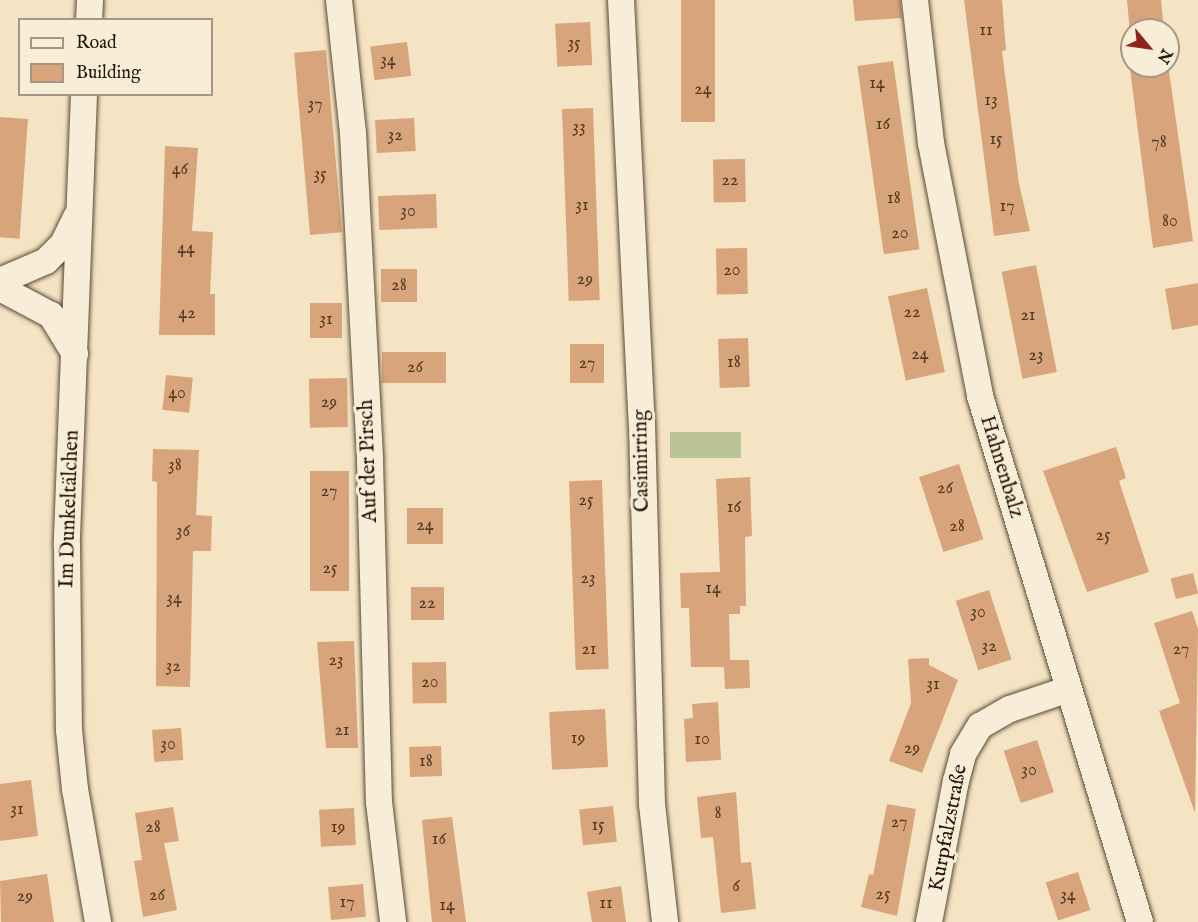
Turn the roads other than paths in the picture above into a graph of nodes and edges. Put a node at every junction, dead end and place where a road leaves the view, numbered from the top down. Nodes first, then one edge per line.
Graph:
1 (90, 0) edge
2 (339, 0) edge
3 (621, 0) edge
4 (915, 0) edge
5 (89, 18) edge
6 (84, 96) edge
7 (79, 212) junction
8 (0, 281) edge
9 (0, 288) edge
10 (75, 355) junction
11 (1069, 689) junction
12 (98, 922) edge
13 (393, 922) edge
14 (665, 922) edge
15 (929, 922) edge
16 (1140, 922) edge

1 - 5 street
2 - 13 street, Auf der Pirsch
3 - 14 street, Casimirring
4 - 11 street, Hahnenbalz
6 - 7 street, Im Dunkeltälchen
7 - 8 street
7 - 10 street, Im Dunkeltälchen
9 - 10 street
10 - 12 street, Im Dunkeltälchen
11 - 15 street, Kurpfalzstraße
11 - 16 street, Hahnenbalz

